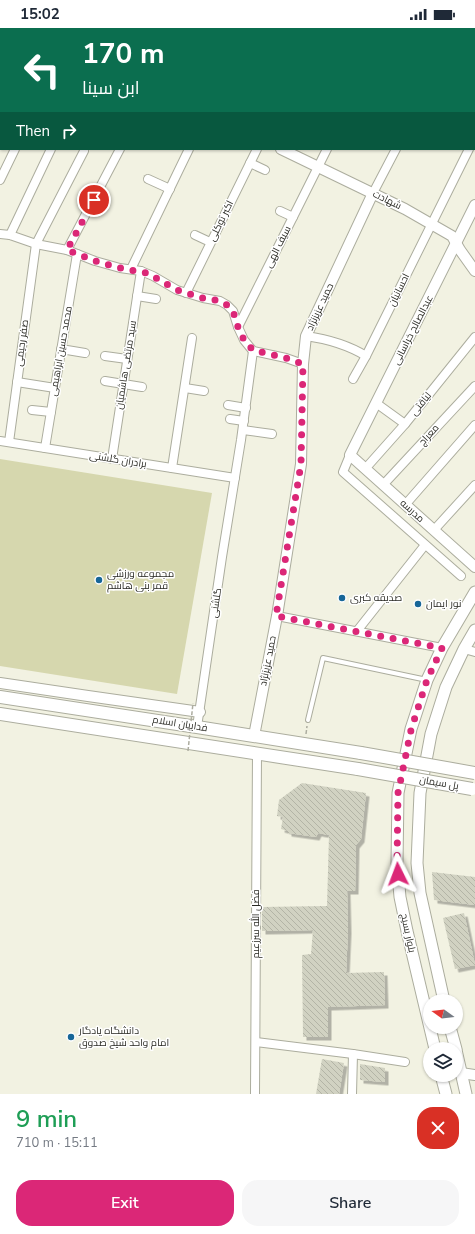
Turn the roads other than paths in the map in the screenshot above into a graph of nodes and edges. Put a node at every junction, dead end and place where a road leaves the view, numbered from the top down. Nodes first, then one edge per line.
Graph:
1 (15, 150) edge
2 (51, 150) edge
3 (84, 150) dead end
4 (119, 150) edge
5 (189, 150) edge
6 (256, 150) edge
7 (283, 150) edge
8 (326, 150) edge
9 (395, 150) edge
10 (468, 150) edge
11 (250, 163) junction
12 (318, 167) junction
13 (265, 170) dead end
14 (148, 179) dead end
15 (0, 180) edge
16 (170, 189) junction
17 (373, 193) junction
18 (475, 205) edge
19 (280, 210) dead end
20 (293, 217) junction
21 (431, 224) junction
22 (0, 234) edge
23 (10, 235) junction
24 (195, 235) dead end
25 (210, 242) junction
26 (457, 243) junction
27 (36, 244) junction
28 (67, 250) junction
29 (77, 254) junction
30 (131, 269) junction
31 (141, 271) junction
32 (475, 271) edge
33 (186, 292) junction
34 (137, 296) junction
35 (156, 299) dead end
36 (238, 327) junction
37 (306, 336) junction
38 (192, 338) dead end
39 (475, 338) edge
40 (61, 349) junction
41 (253, 350) junction
42 (85, 353) dead end
43 (105, 356) dead end
44 (366, 356) junction
45 (127, 359) junction
46 (303, 364) junction
47 (353, 378) dead end
48 (105, 381) dead end
49 (17, 382) junction
50 (123, 384) junction
51 (475, 386) edge
52 (142, 387) dead end
53 (55, 388) junction
54 (185, 388) junction
55 (204, 391) dead end
56 (376, 403) junction
57 (228, 405) dead end
58 (246, 408) junction
59 (32, 410) dead end
60 (51, 412) junction
61 (230, 419) dead end
62 (244, 421) junction
63 (405, 424) junction
64 (475, 425) edge
65 (243, 430) junction
66 (272, 434) dead end
67 (4, 441) edge
68 (45, 448) junction
69 (350, 455) junction
70 (112, 459) junction
71 (172, 468) junction
72 (365, 469) junction
73 (235, 478) junction
74 (383, 485) junction
75 (475, 485) edge
76 (405, 505) junction
77 (434, 530) junction
78 (425, 545) junction
79 (475, 567) edge
80 (461, 576) dead end
81 (475, 592) edge
82 (276, 616) junction
83 (475, 630) edge
84 (357, 631) junction
85 (442, 648) junction
86 (470, 650) edge
87 (427, 680) junction
88 (0, 683) edge
89 (0, 697) edge
90 (196, 708) junction
91 (0, 714) edge
92 (308, 720) road end
93 (197, 727) junction
94 (254, 736) junction
95 (360, 753) joint
96 (257, 754) junction
97 (358, 769) joint
98 (475, 773) edge
99 (474, 790) edge
100 (442, 994) edge
101 (256, 1042) junction
102 (433, 1042) edge
103 (353, 1054) junction
104 (405, 1062) dead end
105 (463, 1073) edge
106 (475, 1075) edge
107 (463, 1081) edge
108 (443, 1082) edge
109 (255, 1094) edge
110 (352, 1094) edge
111 (446, 1094) edge
112 (466, 1094) edge

1 - 15 street
2 - 23 street
3 - 27 street, صفر رحیمی
4 - 28 street
5 - 16 street
6 - 11 street, اکبر توکلی
7 - 12 street, شهادت
8 - 12 street, سیف الهی
9 - 17 street
10 - 21 street, احسانیان
11 - 13 street
11 - 25 street, اکبر توکلی
12 - 17 street, شهادت
12 - 20 street, سیف الهی
14 - 16 street
16 - 30 street
17 - 21 street, شهادت
17 - 37 street, حمید عزیزنژاد
18 - 26 street, عبدالصالح خراسانی
19 - 20 street
20 - 36 street, سیف الهی
21 - 26 street, شهادت
21 - 44 street, احسانیان
22 - 23 street
23 - 27 street
24 - 25 street
25 - 33 street, اکبر توکلی
26 - 32 street, شهادت
26 - 56 street, عبدالصالح خراسانی
27 - 28 street
27 - 49 street, صفر رحیمی
28 - 29 street
29 - 30 street
29 - 40 street, محمد حسین ابراهیمی
30 - 31 street
31 - 33 street
31 - 34 street, سید مرتضی هاشمیان
33 - 36 street
34 - 35 street
34 - 45 street, سید مرتضی هاشمیان
36 - 41 street
37 - 44 street
37 - 46 street, حمید عزیزنژاد
38 - 54 street
39 - 63 street, لیاقتی
40 - 42 street
40 - 53 street, محمد حسین ابراهیمی
41 - 46 street
41 - 58 street, گلشنی
43 - 45 street
44 - 47 street, احسانیان
45 - 50 street, سید مرتضی هاشمیان
46 - 82 street, حمید عزیزنژاد
48 - 50 street
49 - 53 street
49 - 67 street, صفر رحیمی
50 - 52 street
50 - 70 street, سید مرتضی هاشمیان
51 - 74 street, معراج
53 - 60 street, محمد حسین ابراهیمی
54 - 55 street
54 - 71 street
56 - 63 street
56 - 69 street, عبدالصالح خراسانی
57 - 58 street
58 - 62 street, گلشنی
59 - 60 street
60 - 68 street, محمد حسین ابراهیمی
61 - 62 street
62 - 65 street, گلشنی
63 - 72 street, لیاقتی
64 - 76 street
65 - 66 street
65 - 73 street, گلشنی
67 - 68 street, برادران گلشنی
68 - 70 street, برادران گلشنی
69 - 72 street, مدرسه
69 - 78 street
70 - 71 street, برادران گلشنی
71 - 73 street, برادران گلشنی
72 - 74 street, مدرسه
73 - 90 street, گلشنی
74 - 76 street, مدرسه
75 - 77 street
76 - 77 street, مدرسه
77 - 79 street, مدرسه
78 - 80 street
78 - 84 street
81 - 85 main road, بلوار بسیج
82 - 84 street
82 - 94 street, حمید عزیزنژاد
83 - 86 main road, بلوار بسیج
84 - 85 street
85 - 87 main road, بلوار بسیج
86 - 100 main road, بلوار بسیج
87 - 92 lane
87 - 102 main road, بلوار بسیج
88 - 90 street
89 - 93 main road, فداییان اسلام
90 - 93 street, گلشنی
91 - 96 main road, فداییان اسلام
93 - 94 main road, فداییان اسلام
94 - 95 main road, فداییان اسلام
95 - 98 main road, پل سیمان, bridge
96 - 97 main road, فداییان اسلام
96 - 101 street, فضل الله سرزعیم
97 - 99 main road, پل سیمان, bridge
101 - 103 street
101 - 109 street, فضل الله سرزعیم
103 - 104 street
103 - 110 street
105 - 106 street
107 - 112 main road
108 - 111 main road

